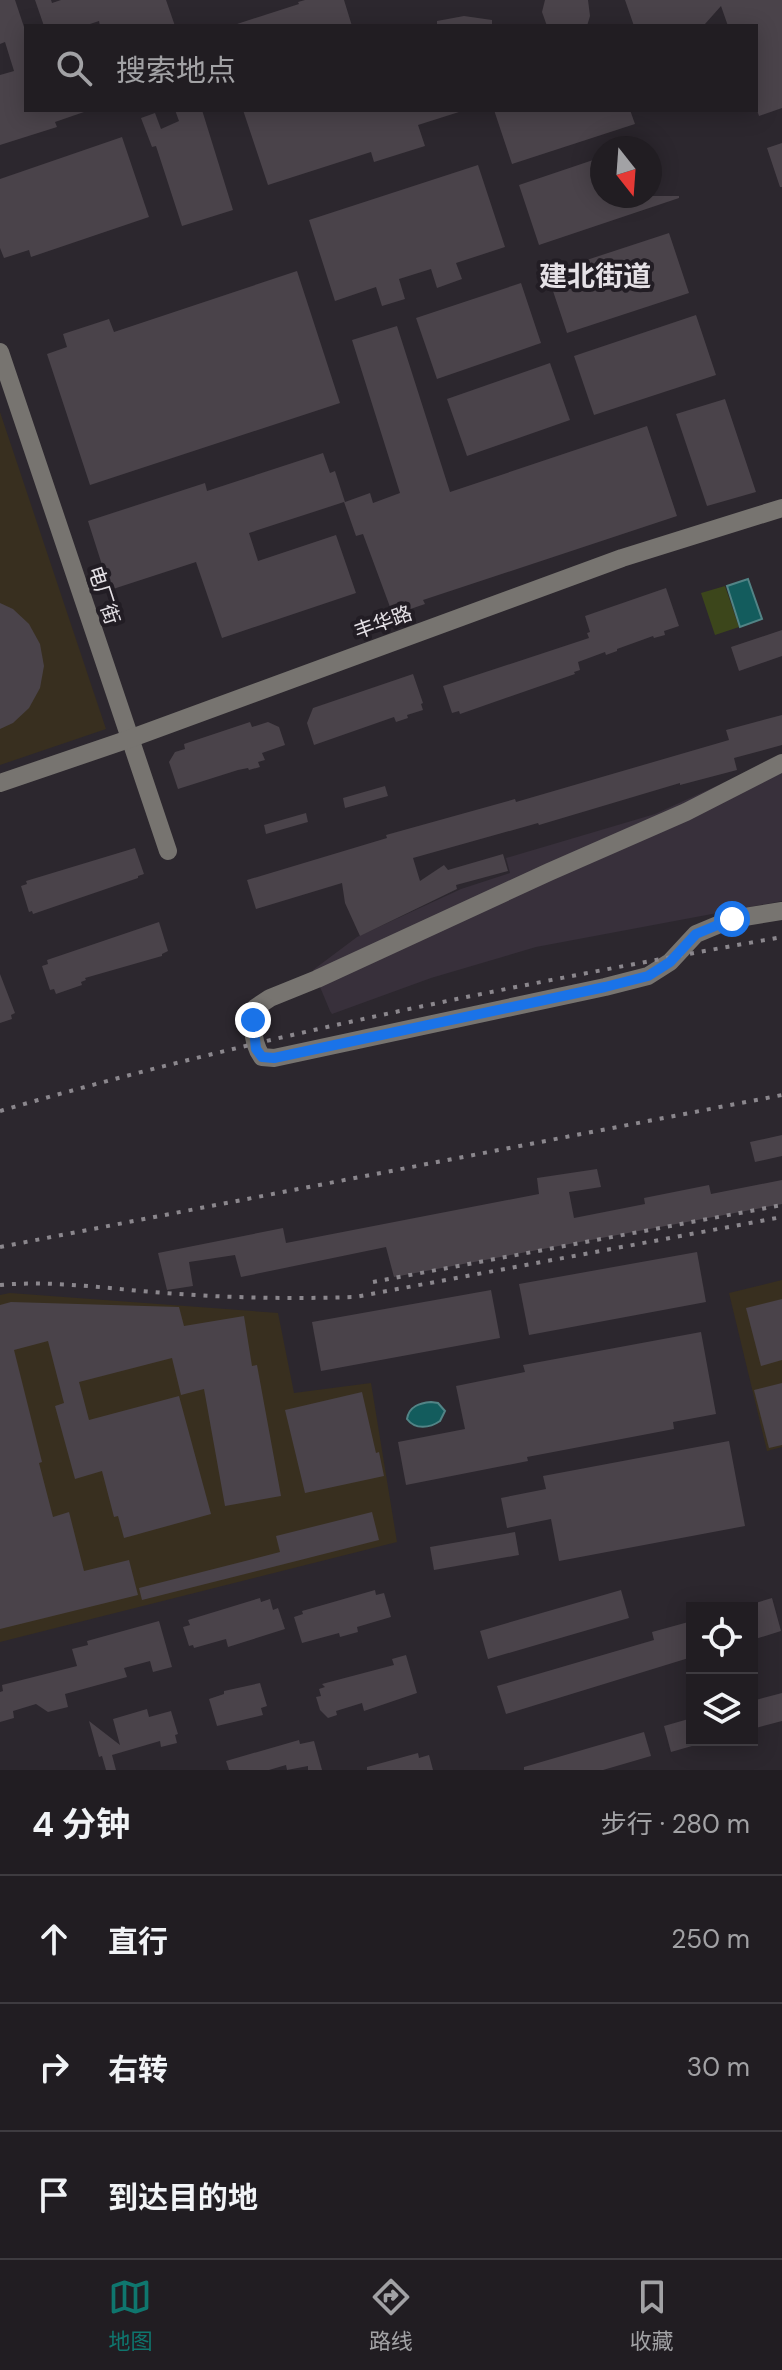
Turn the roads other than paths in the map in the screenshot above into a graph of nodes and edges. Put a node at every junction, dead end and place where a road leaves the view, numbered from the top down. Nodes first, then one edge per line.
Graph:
1 (0, 352) edge
2 (782, 508) edge
3 (129, 739) junction
4 (782, 763) edge
5 (0, 783) edge
6 (168, 851) dead end
7 (782, 911) edge

1 - 3 street, 电厂街
2 - 3 street, 丰华路
3 - 5 street, 丰华路
3 - 6 street, 电厂街
4 - 7 street

